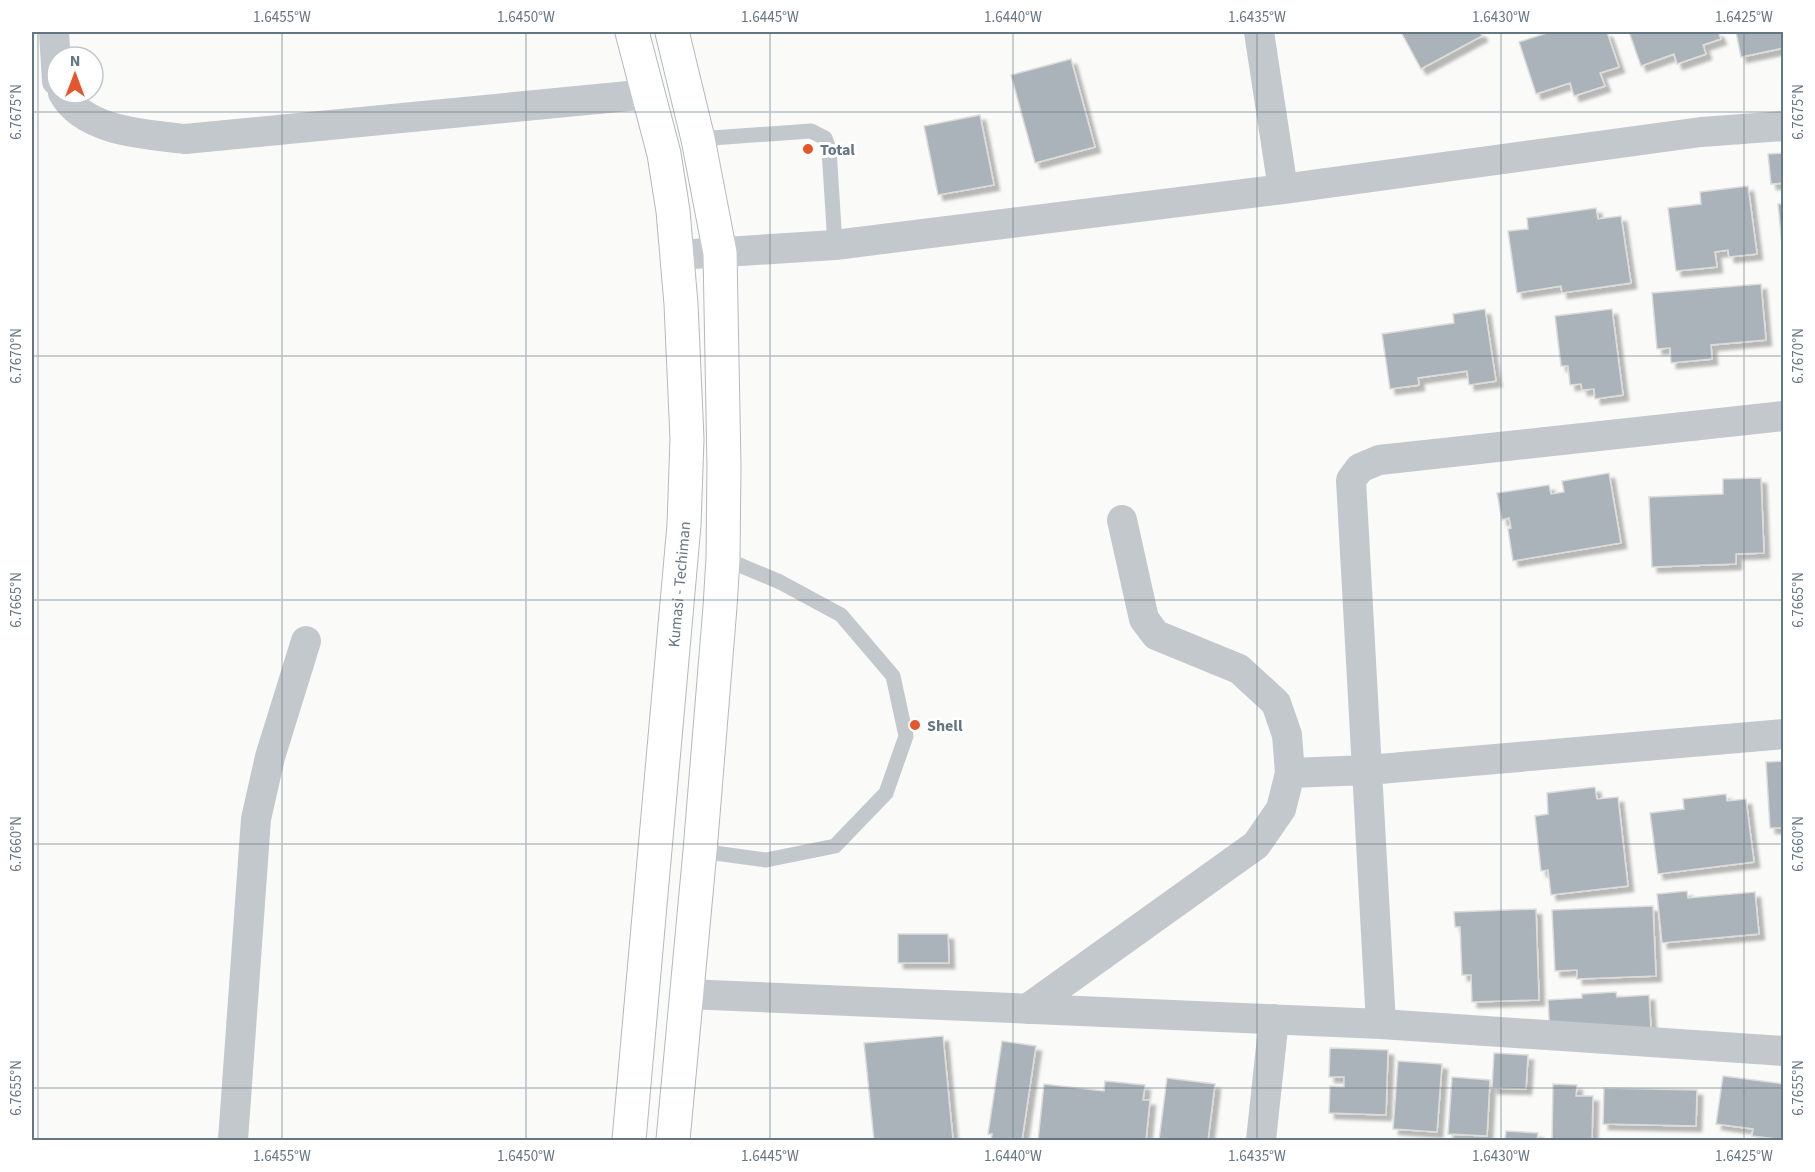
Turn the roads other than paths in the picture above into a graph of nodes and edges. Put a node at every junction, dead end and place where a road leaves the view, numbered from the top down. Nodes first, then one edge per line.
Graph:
1 (632, 32) edge
2 (672, 32) edge
3 (1259, 32) edge
4 (649, 94) junction
5 (73, 105) edge
6 (1784, 126) edge
7 (698, 139) junction
8 (1283, 189) junction
9 (835, 245) junction
10 (720, 253) junction
11 (677, 255) junction
12 (1784, 416) edge
13 (1122, 520) dead end
14 (723, 558) junction
15 (306, 641) dead end
16 (1784, 734) edge
17 (1368, 770) junction
18 (1290, 773) junction
19 (700, 851) junction
20 (687, 994) junction
21 (1027, 1009) junction
22 (1274, 1019) junction
23 (1381, 1024) junction
24 (1784, 1051) edge
25 (232, 1140) edge
26 (629, 1140) edge
27 (673, 1140) edge
28 (1261, 1140) edge

1 - 4 highway, Kumasi - Techiman
2 - 7 highway
3 - 8 street
4 - 5 street
4 - 11 highway, Kumasi - Techiman
6 - 8 street
7 - 9 lane
7 - 10 highway
8 - 9 street
9 - 10 street
10 - 11 street
10 - 14 highway
11 - 26 highway, Kumasi - Techiman
12 - 17 street
13 - 18 street
14 - 19 highway
14 - 19 lane
15 - 25 street
16 - 17 street
17 - 18 street
17 - 23 street
18 - 21 street
19 - 20 highway
20 - 21 street
20 - 27 highway
21 - 22 street
22 - 23 street
22 - 28 street
23 - 24 street

